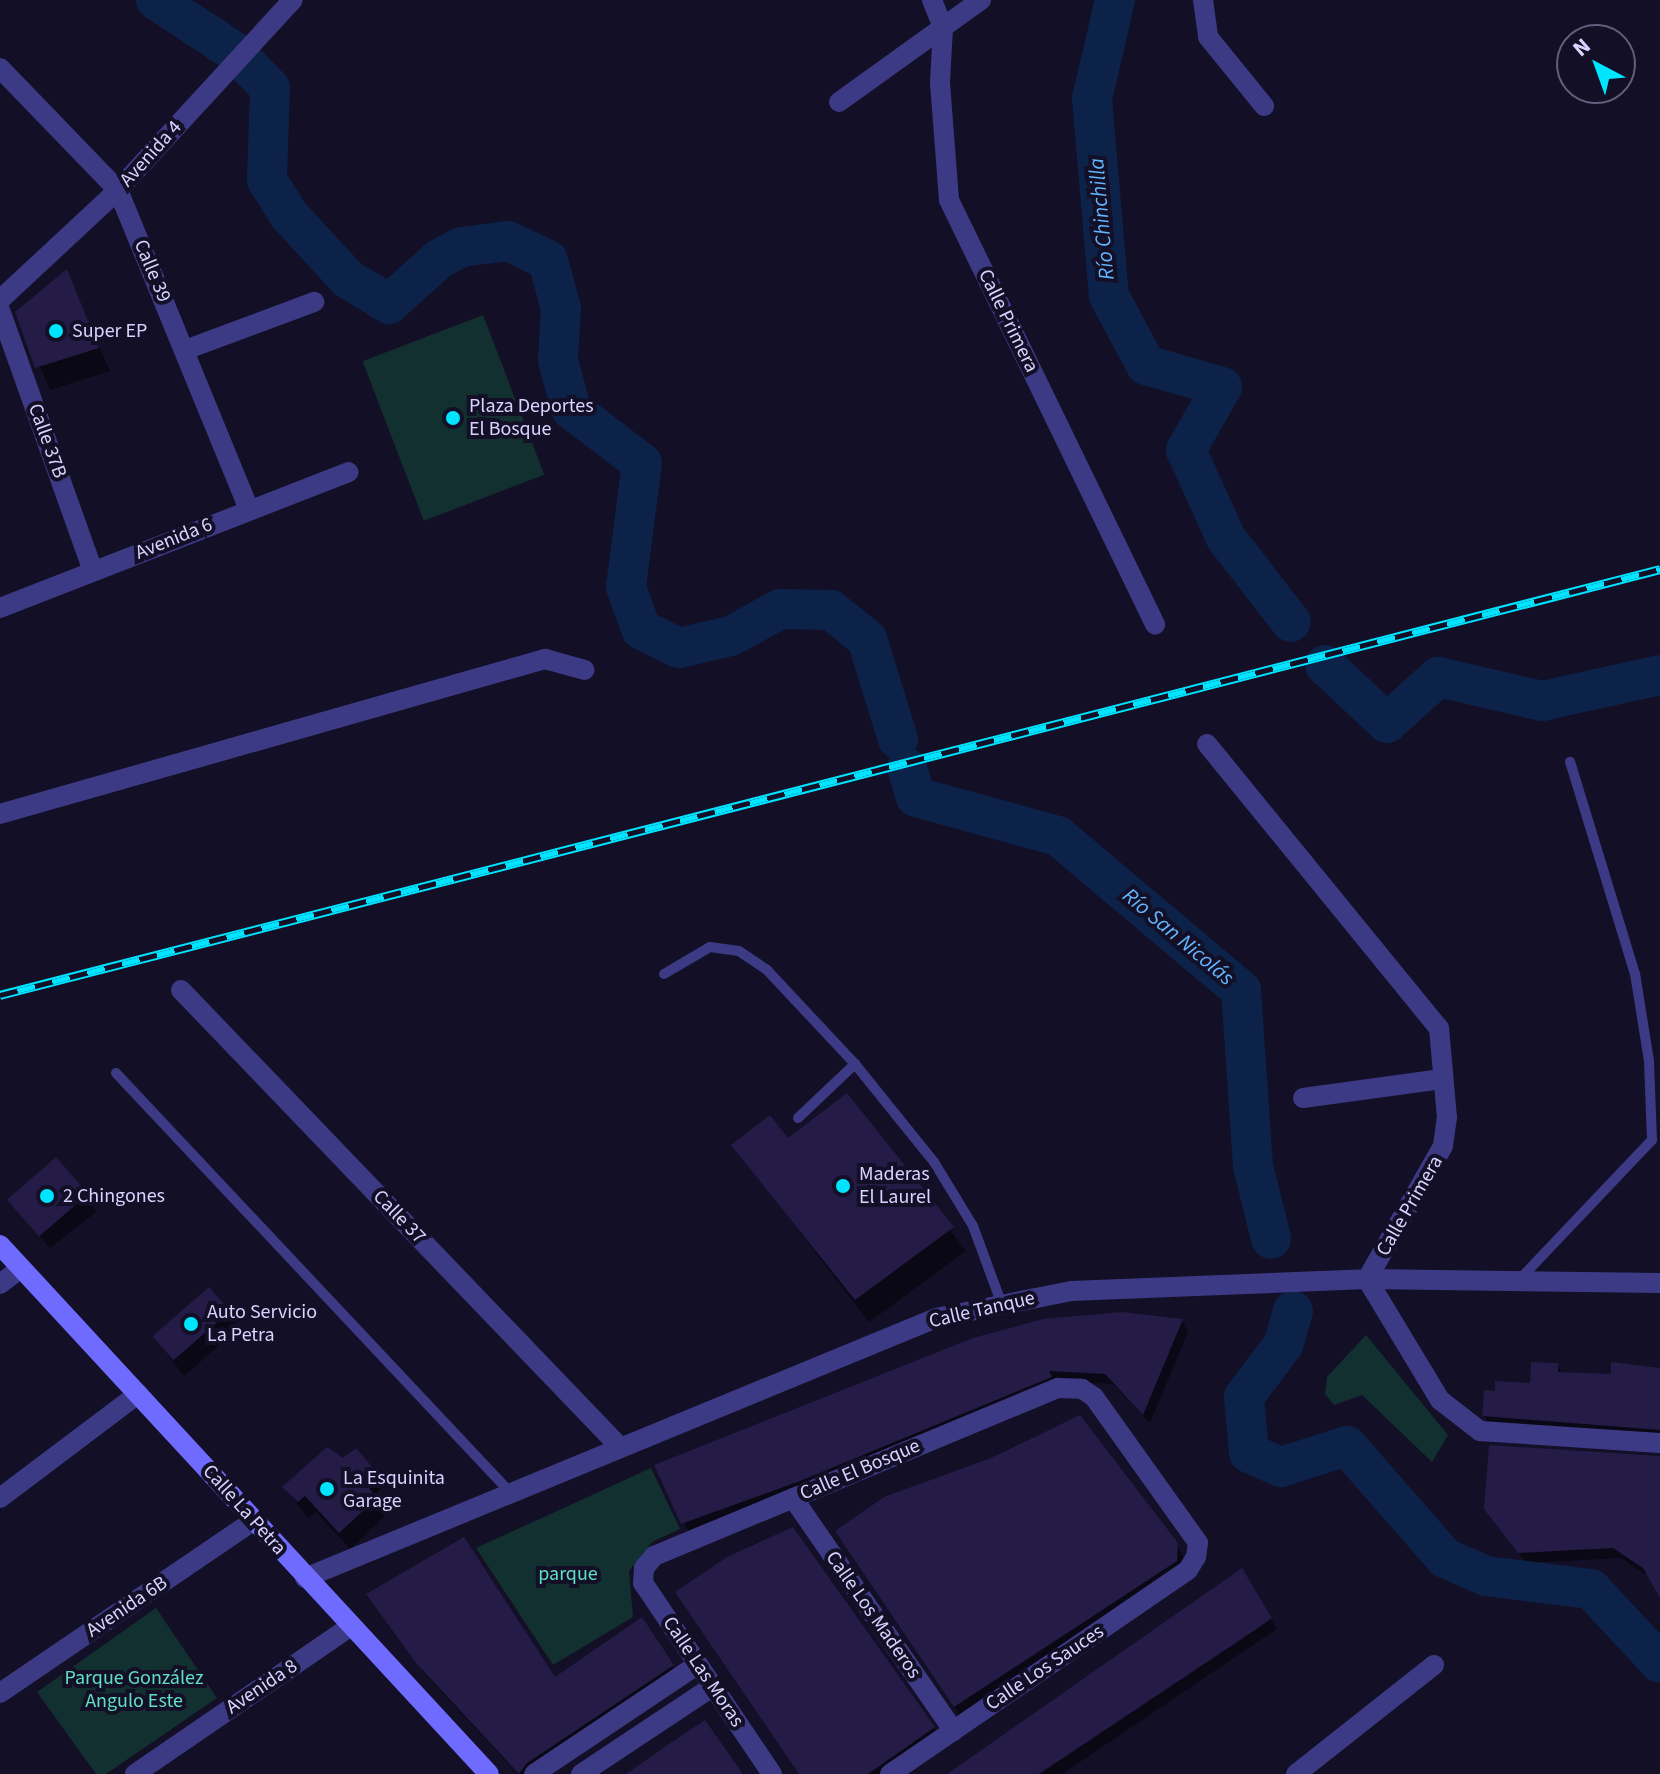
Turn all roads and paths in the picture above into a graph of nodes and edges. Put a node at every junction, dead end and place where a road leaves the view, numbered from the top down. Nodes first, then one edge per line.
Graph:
1 (293, 0) edge
2 (932, 0) edge
3 (981, 0) edge
4 (1203, 0) edge
5 (943, 27) junction
6 (0, 68) edge
7 (839, 102) dead end
8 (1264, 106) dead end
9 (118, 190) junction
10 (0, 300) edge
11 (314, 302) dead end
12 (0, 310) edge
13 (185, 350) junction
14 (348, 472) dead end
15 (249, 509) junction
16 (93, 571) junction
17 (0, 608) edge
18 (1155, 625) dead end
19 (585, 670) dead end
20 (1207, 744) dead end
21 (1570, 762) dead end
22 (0, 814) edge
23 (664, 974) dead end
24 (181, 990) dead end
25 (855, 1064) junction
26 (116, 1073) dead end
27 (1442, 1079) junction
28 (1303, 1098) dead end
29 (798, 1118) dead end
30 (0, 1245) edge
31 (21, 1268) junction
32 (1367, 1279) junction
33 (1519, 1281) junction
34 (1660, 1283) edge
35 (0, 1284) edge
36 (1002, 1305) junction
37 (138, 1394) junction
38 (1660, 1443) edge
39 (618, 1445) junction
40 (509, 1491) junction
41 (0, 1498) edge
42 (793, 1498) junction
43 (253, 1521) junction
44 (1196, 1557) joint
45 (644, 1568) joint
46 (305, 1578) junction
47 (350, 1627) junction
48 (697, 1665) junction
49 (1434, 1665) dead end
50 (712, 1687) junction
51 (0, 1693) edge
52 (954, 1731) junction
53 (135, 1774) edge
54 (489, 1774) edge
55 (534, 1774) edge
56 (581, 1774) edge
57 (772, 1774) edge
58 (890, 1774) edge
59 (1296, 1774) edge

1 - 9 street, Avenida 4
2 - 5 street, Calle Primera
3 - 5 street
4 - 8 street
5 - 7 street
5 - 18 street, Calle Primera
6 - 9 street, Calle 39
9 - 10 street, Avenida 4
9 - 13 street, Calle 39
11 - 13 street
12 - 16 street, Calle 37B
13 - 15 street, Calle 39
14 - 15 street, Avenida 6
15 - 16 street, Avenida 6
16 - 17 street, Avenida 6
19 - 22 street
20 - 27 street, Calle Primera
21 - 33 lane
23 - 25 lane
24 - 39 street, Calle 37
25 - 29 lane
25 - 36 lane
26 - 40 lane
27 - 28 street
27 - 32 street, Calle Primera
30 - 31 street, Calle La Petra
31 - 35 street
31 - 37 street, Calle La Petra
32 - 33 street, Calle Tanque
32 - 36 street, Calle Tanque
32 - 38 street, Calle Primera
33 - 34 street, Calle Tanque
36 - 39 street, Calle Tanque
37 - 41 street
37 - 43 street, Calle La Petra
39 - 40 street, Calle Tanque
40 - 46 street, Calle Tanque
42 - 44 street, Calle El Bosque
42 - 45 street, Calle El Bosque
42 - 52 street, Calle Los Maderos
43 - 46 street, Calle La Petra
43 - 51 street, Avenida 6B
44 - 52 street, Calle Los Sauces
45 - 48 street, Calle Las Moras
46 - 47 street, Calle La Petra
47 - 53 street, Avenida 8
47 - 54 street, Calle La Petra
48 - 50 street, Calle Las Moras
48 - 55 street
49 - 59 street
50 - 56 street
50 - 57 street, Calle Las Moras
52 - 58 street, Calle Los Sauces

